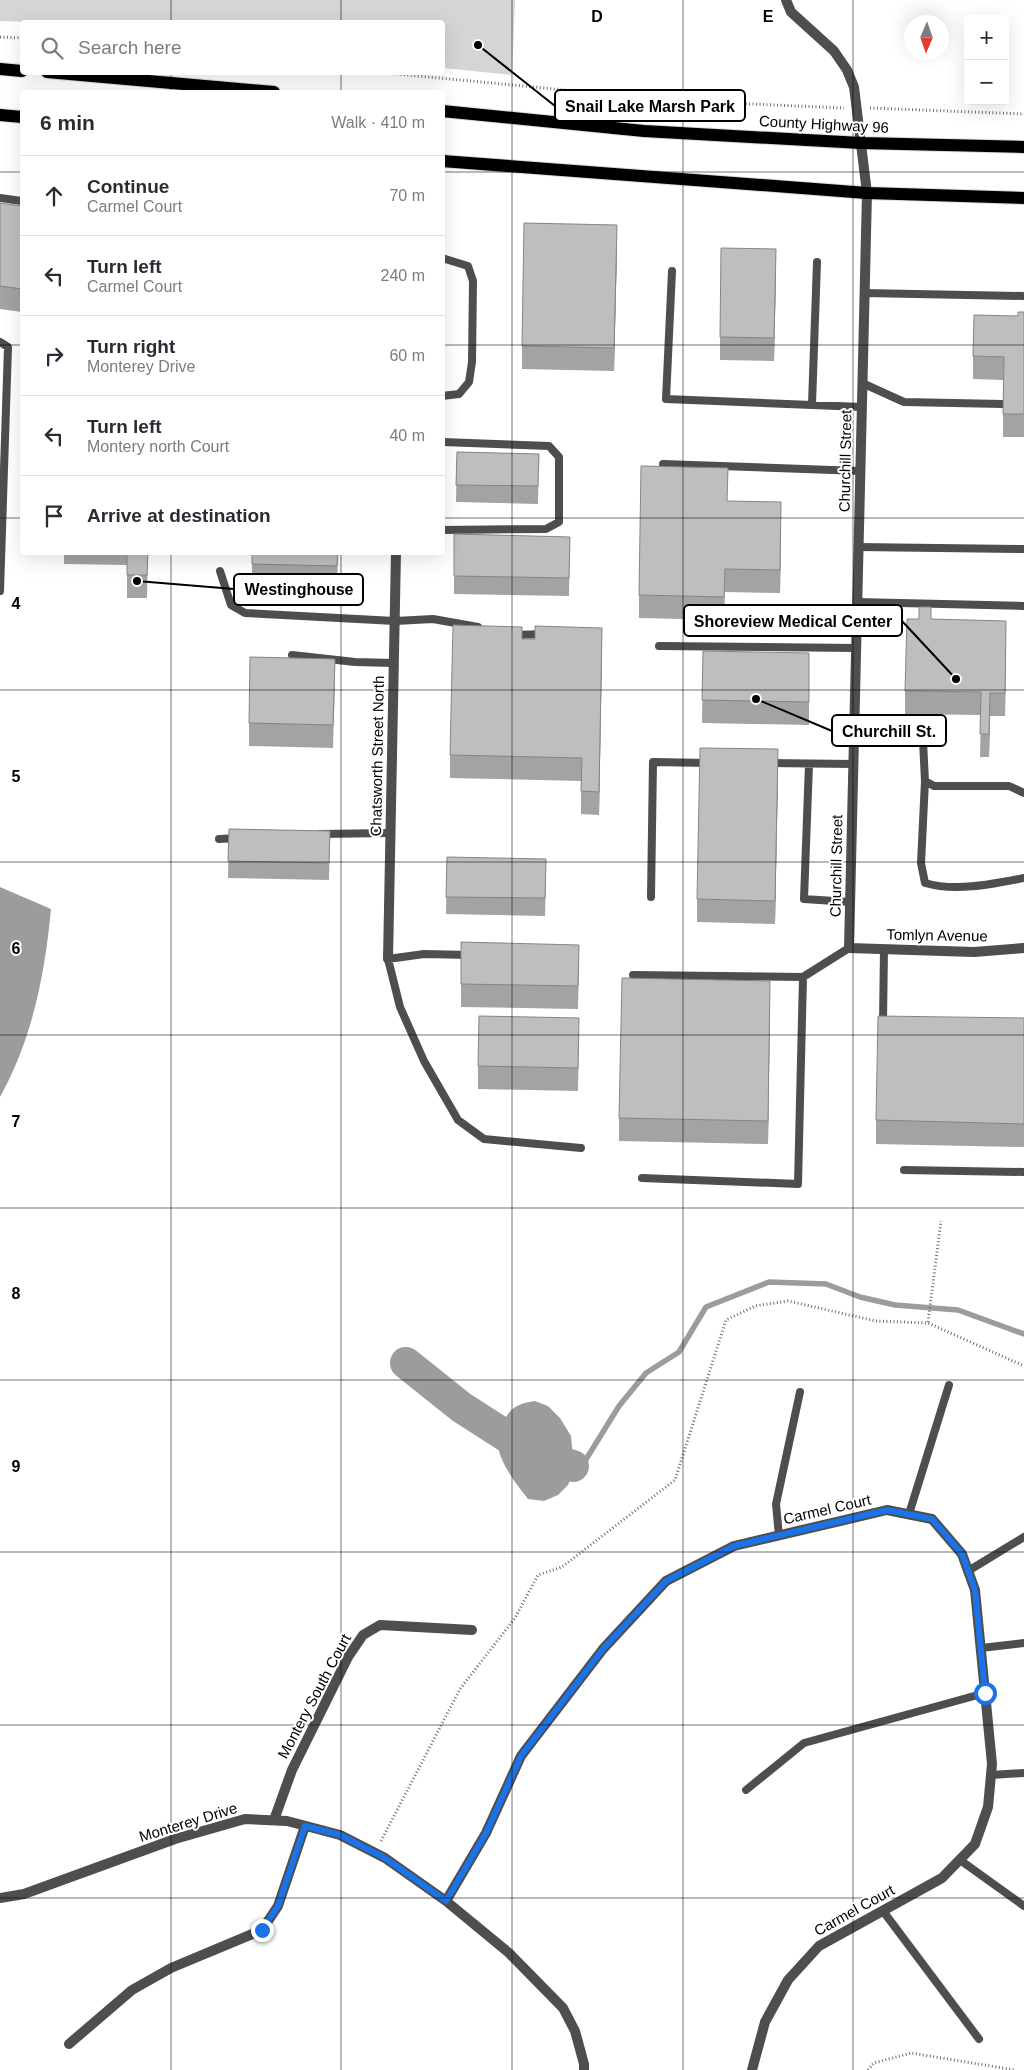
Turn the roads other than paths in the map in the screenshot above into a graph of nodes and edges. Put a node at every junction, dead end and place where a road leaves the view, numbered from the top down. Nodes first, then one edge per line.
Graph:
1 (786, 0) edge
2 (0, 69) edge
3 (20, 71) edge
4 (81, 75) edge
5 (251, 90) edge
6 (445, 111) edge
7 (0, 115) edge
8 (20, 117) edge
9 (861, 142) junction
10 (1024, 148) edge
11 (445, 161) edge
12 (867, 193) junction
13 (0, 198) edge
14 (1024, 198) edge
15 (20, 201) edge
16 (445, 259) edge
17 (817, 262) dead end
18 (672, 270) dead end
19 (864, 293) junction
20 (1024, 296) edge
21 (0, 342) edge
22 (862, 384) junction
23 (445, 396) edge
24 (812, 404) junction
25 (1003, 404) edge
26 (862, 407) junction
27 (445, 442) edge
28 (663, 464) dead end
29 (860, 471) junction
30 (445, 530) edge
31 (858, 547) junction
32 (1024, 549) edge
33 (396, 555) edge
34 (220, 571) dead end
35 (0, 591) edge
36 (857, 602) junction
37 (1024, 606) edge
38 (395, 620) junction
39 (488, 630) edge
40 (505, 633) edge
41 (552, 634) edge
42 (659, 646) dead end
43 (856, 648) junction
44 (292, 655) dead end
45 (394, 664) junction
46 (854, 733) junction
47 (721, 763) edge
48 (760, 763) edge
49 (809, 764) junction
50 (853, 764) junction
51 (925, 781) junction
52 (1024, 793) edge
53 (390, 833) junction
54 (307, 834) edge
55 (248, 837) edge
56 (219, 839) dead end
57 (1024, 878) edge
58 (651, 898) dead end
59 (850, 902) junction
60 (849, 948) junction
61 (1024, 948) edge
62 (884, 949) junction
63 (482, 955) edge
64 (388, 959) junction
65 (633, 976) edge
66 (802, 977) junction
67 (892, 1022) edge
68 (581, 1148) dead end
69 (904, 1170) dead end
70 (1024, 1172) edge
71 (642, 1178) dead end
72 (949, 1385) dead end
73 (800, 1392) dead end
74 (909, 1514) junction
75 (779, 1536) junction
76 (1024, 1537) edge
77 (968, 1571) junction
78 (472, 1630) dead end
79 (1024, 1643) edge
80 (981, 1648) junction
81 (985, 1693) junction
82 (1024, 1773) edge
83 (991, 1775) junction
84 (746, 1790) dead end
85 (274, 1820) junction
86 (305, 1826) junction
87 (960, 1860) junction
88 (0, 1898) edge
89 (446, 1901) junction
90 (1024, 1906) edge
91 (883, 1911) junction
92 (979, 2039) dead end
93 (69, 2044) dead end
94 (584, 2070) edge
95 (752, 2070) edge

1 - 9 street, Churchill Street
2 - 3 main road
4 - 5 main road
6 - 9 main road, County Highway 96
7 - 8 main road
9 - 10 main road, County Highway 96
9 - 12 street, Churchill Street
11 - 12 main road
12 - 14 main road
12 - 19 street, Churchill Street
13 - 15 lane
16 - 23 lane
17 - 24 lane
18 - 24 lane
19 - 20 lane
19 - 22 street, Churchill Street
21 - 35 lane
22 - 25 lane
22 - 26 street, Churchill Street
24 - 26 lane
26 - 29 street, Churchill Street
27 - 30 lane
28 - 29 lane
29 - 31 street, Churchill Street
31 - 32 lane
31 - 36 street, Churchill Street
33 - 38 street, Chatsworth Street North
34 - 38 lane
36 - 37 lane
36 - 43 street, Churchill Street
38 - 39 lane
38 - 45 street, Chatsworth Street North
40 - 41 lane
42 - 43 lane
43 - 46 street, Churchill Street
44 - 45 lane
45 - 53 street, Chatsworth Street North
46 - 50 street, Churchill Street
46 - 51 lane
47 - 58 lane
48 - 49 lane
49 - 50 lane
49 - 59 lane
50 - 59 street, Churchill Street
51 - 52 lane
51 - 57 lane
53 - 54 lane
53 - 64 street, Chatsworth Street North
55 - 56 lane
59 - 60 street, Churchill Street
60 - 62 street, Tomlyn Avenue
60 - 66 lane
61 - 62 street, Tomlyn Avenue
62 - 67 lane
63 - 64 lane
64 - 68 lane
65 - 66 lane
66 - 71 lane
69 - 70 lane
72 - 74 lane
73 - 75 lane
74 - 75 street, Carmel Court
74 - 77 street, Carmel Court
75 - 89 street, Carmel Court
76 - 77 lane
77 - 80 street, Carmel Court
78 - 85 street, Montery South Court
79 - 80 lane
80 - 81 street, Carmel Court
81 - 83 street, Carmel Court
81 - 84 lane
82 - 83 lane
83 - 87 street, Carmel Court
85 - 86 street, Monterey Drive
85 - 88 street, Monterey Drive
86 - 89 street, Monterey Drive
86 - 93 street
87 - 90 lane
87 - 91 street, Carmel Court
89 - 94 street, Monterey Drive
91 - 92 lane
91 - 95 street, Carmel Court

